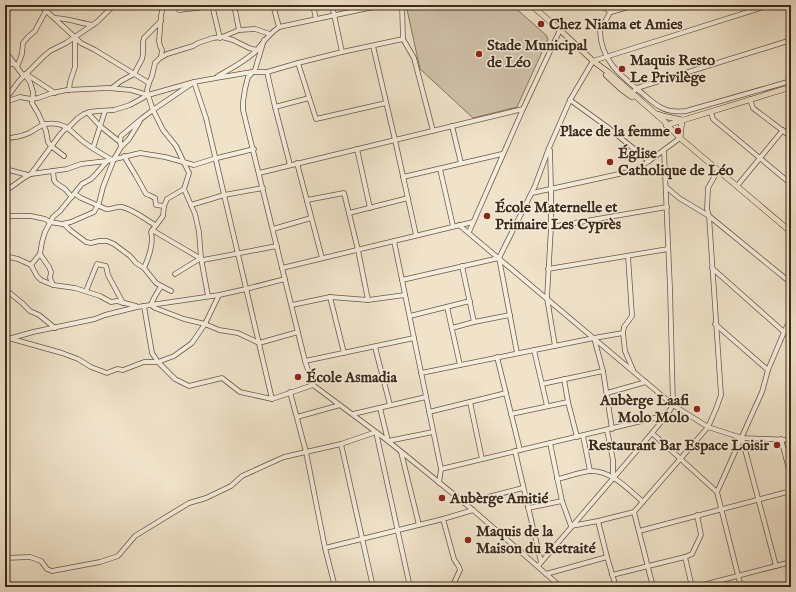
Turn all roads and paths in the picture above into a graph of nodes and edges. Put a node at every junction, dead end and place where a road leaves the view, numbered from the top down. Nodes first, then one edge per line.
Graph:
1 (40, 5) edge
2 (49, 5) edge
3 (115, 5) edge
4 (163, 5) edge
5 (211, 5) edge
6 (234, 5) edge
7 (273, 5) edge
8 (313, 5) edge
9 (332, 5) edge
10 (383, 5) edge
11 (402, 5) edge
12 (531, 5) edge
13 (601, 5) edge
14 (614, 5) edge
15 (635, 5) edge
16 (770, 5) edge
17 (788, 5) edge
18 (197, 7) edge
19 (791, 9) edge
20 (179, 10) dead end
21 (46, 11) junction
22 (611, 12) junction
23 (335, 15) junction
24 (54, 18) junction
25 (316, 19) junction
26 (161, 22) junction
27 (93, 25) junction
28 (279, 27) junction
29 (239, 30) junction
30 (560, 30) junction
31 (270, 34) junction
32 (74, 37) junction
33 (221, 38) junction
34 (264, 40) junction
35 (403, 40) junction
36 (791, 40) edge
37 (373, 46) junction
38 (257, 50) junction
39 (5, 52) edge
40 (342, 52) junction
41 (161, 57) junction
42 (606, 57) junction
43 (594, 62) junction
44 (298, 63) junction
45 (5, 65) edge
46 (16, 66) junction
47 (252, 72) junction
48 (267, 72) junction
49 (26, 74) junction
50 (134, 74) junction
51 (216, 78) junction
52 (791, 81) edge
53 (194, 82) junction
54 (149, 83) junction
55 (791, 87) edge
56 (111, 88) junction
57 (637, 88) junction
58 (69, 90) junction
59 (55, 92) junction
60 (631, 94) junction
61 (148, 95) junction
62 (309, 98) junction
63 (33, 99) junction
64 (750, 99) junction
65 (570, 100) junction
66 (5, 101) edge
67 (386, 103) junction
68 (275, 107) junction
69 (523, 109) junction
70 (153, 110) junction
71 (652, 110) junction
72 (105, 111) junction
73 (711, 112) junction
74 (88, 113) junction
75 (141, 119) junction
76 (682, 120) junction
77 (44, 125) junction
78 (667, 125) junction
79 (100, 126) junction
80 (452, 126) junction
81 (68, 128) junction
82 (783, 130) junction
83 (433, 131) junction
84 (791, 137) edge
85 (5, 138) edge
86 (680, 138) junction
87 (395, 140) junction
88 (120, 142) junction
89 (51, 146) junction
90 (121, 147) junction
91 (93, 148) junction
92 (550, 148) junction
93 (254, 149) junction
94 (357, 149) junction
95 (664, 150) junction
96 (502, 154) junction
97 (64, 156) dead end
98 (124, 156) junction
99 (760, 158) junction
100 (215, 159) junction
101 (111, 160) junction
102 (649, 161) junction
103 (184, 163) junction
104 (297, 163) junction
105 (461, 164) junction
106 (290, 165) junction
107 (5, 169) edge
108 (440, 169) junction
109 (718, 170) junction
110 (53, 171) junction
111 (259, 173) junction
112 (30, 174) junction
113 (403, 177) junction
114 (791, 184) edge
115 (737, 186) junction
116 (666, 187) junction
117 (263, 188) junction
118 (184, 190) junction
119 (551, 190) junction
120 (5, 191) edge
121 (532, 193) junction
122 (73, 195) junction
123 (224, 195) junction
124 (408, 198) junction
125 (307, 200) junction
126 (98, 205) junction
127 (191, 205) junction
128 (164, 206) junction
129 (667, 207) junction
130 (370, 208) junction
131 (349, 213) junction
132 (5, 216) edge
133 (709, 216) junction
134 (311, 218) junction
135 (50, 222) junction
136 (473, 222) junction
137 (64, 224) junction
138 (460, 225) junction
139 (155, 226) junction
140 (453, 226) junction
141 (551, 227) junction
142 (273, 229) junction
143 (152, 230) junction
144 (469, 232) junction
145 (791, 232) edge
146 (416, 235) junction
147 (394, 241) junction
148 (277, 246) junction
149 (668, 249) junction
150 (358, 250) junction
151 (238, 253) junction
152 (40, 254) junction
153 (5, 256) edge
154 (628, 256) junction
155 (201, 258) junction
156 (322, 258) junction
157 (499, 258) junction
158 (31, 265) junction
159 (462, 266) junction
160 (144, 268) junction
161 (282, 268) junction
162 (712, 268) junction
163 (548, 269) junction
164 (175, 274) dead end
165 (285, 279) junction
166 (402, 280) junction
167 (791, 283) edge
168 (53, 285) junction
169 (161, 286) junction
170 (5, 289) edge
171 (246, 289) junction
172 (171, 291) dead end
173 (86, 292) junction
174 (219, 295) junction
175 (405, 295) junction
176 (208, 296) junction
177 (330, 297) junction
178 (547, 298) junction
179 (368, 300) junction
180 (470, 301) junction
181 (123, 303) junction
182 (151, 305) junction
183 (292, 305) junction
184 (144, 306) junction
185 (137, 307) junction
186 (447, 307) junction
187 (510, 315) junction
188 (410, 316) junction
189 (791, 319) edge
190 (474, 322) junction
191 (205, 324) junction
192 (716, 324) junction
193 (55, 328) junction
194 (452, 328) junction
195 (298, 332) junction
196 (784, 332) junction
197 (623, 333) junction
198 (5, 337) edge
199 (414, 338) junction
200 (594, 338) junction
201 (12, 339) junction
202 (5, 340) edge
203 (259, 343) junction
204 (376, 346) junction
205 (555, 346) junction
206 (534, 350) junction
207 (344, 353) junction
208 (517, 353) junction
209 (497, 357) junction
210 (158, 362) junction
211 (305, 362) junction
212 (460, 365) junction
213 (633, 370) junction
214 (768, 370) junction
215 (603, 371) junction
216 (421, 373) junction
217 (564, 380) junction
218 (646, 382) junction
219 (313, 384) junction
220 (542, 384) junction
221 (290, 392) junction
222 (506, 393) junction
223 (607, 393) junction
224 (426, 397) junction
225 (272, 399) junction
226 (470, 402) junction
227 (568, 402) junction
228 (340, 405) junction
229 (390, 405) junction
230 (673, 405) junction
231 (547, 406) junction
232 (380, 408) junction
233 (429, 412) junction
234 (352, 414) junction
235 (511, 414) junction
236 (667, 415) junction
237 (297, 417) junction
238 (708, 427) junction
239 (610, 429) junction
240 (376, 432) junction
241 (433, 432) junction
242 (652, 433) junction
243 (583, 436) junction
244 (577, 437) junction
245 (742, 438) junction
246 (781, 439) junction
247 (791, 440) edge
248 (388, 441) junction
249 (550, 443) junction
250 (341, 444) junction
251 (520, 450) junction
252 (515, 451) junction
253 (306, 452) junction
254 (401, 452) junction
255 (482, 459) junction
256 (680, 459) junction
257 (441, 469) junction
258 (590, 472) junction
259 (791, 477) edge
260 (614, 478) junction
261 (557, 479) junction
262 (439, 483) junction
263 (523, 488) junction
264 (791, 491) edge
265 (716, 492) junction
266 (758, 500) junction
267 (562, 501) junction
268 (643, 502) junction
269 (464, 503) junction
270 (528, 508) junction
271 (721, 509) junction
272 (473, 510) junction
273 (634, 512) junction
274 (697, 515) junction
275 (443, 519) junction
276 (598, 521) junction
277 (419, 525) junction
278 (572, 526) junction
279 (397, 531) junction
280 (639, 531) junction
281 (362, 539) junction
282 (325, 548) junction
283 (607, 557) junction
284 (685, 557) junction
285 (5, 558) edge
286 (541, 562) junction
287 (791, 562) edge
288 (538, 566) junction
289 (648, 566) junction
290 (776, 566) junction
291 (546, 574) junction
292 (612, 575) junction
293 (738, 575) junction
294 (335, 587) edge
295 (372, 587) edge
296 (410, 587) edge
297 (452, 587) edge
298 (561, 587) edge
299 (616, 587) edge
300 (653, 587) edge
301 (694, 587) edge
302 (741, 587) edge

1 - 21 street
2 - 21 street
3 - 27 street
4 - 26 street
5 - 18 street
5 - 33 street
6 - 29 street
7 - 28 street
8 - 25 street
9 - 23 street
10 - 23 street
11 - 35 street
12 - 30 main road
13 - 22 street
14 - 22 street
15 - 22 street
16 - 42 street
17 - 19 street
18 - 20 street
21 - 24 street
21 - 46 street
22 - 42 street
23 - 25 street
23 - 40 street
24 - 27 street
24 - 32 street
25 - 28 street
26 - 41 street
26 - 50 street
27 - 32 street
28 - 31 street
29 - 31 street
29 - 33 street
30 - 43 main road
30 - 69 street
31 - 34 street
32 - 49 street
32 - 50 street
32 - 58 street
33 - 38 street
33 - 41 street
34 - 38 street
34 - 47 street
35 - 37 street
35 - 83 street
36 - 57 street
37 - 40 street
37 - 67 street
38 - 51 street
39 - 46 street
40 - 44 street
41 - 54 street
42 - 43 street
42 - 57 street
43 - 60 main road
43 - 65 street
44 - 48 street
44 - 62 street
45 - 46 street
46 - 49 street
47 - 48 street
47 - 51 street
47 - 93 street
48 - 68 street
49 - 59 street
49 - 63 street
49 - 66 street
50 - 54 street
50 - 56 street
51 - 53 street
52 - 57 street
53 - 61 street
53 - 70 street
53 - 100 street
54 - 61 street
55 - 64 main road
56 - 58 street
56 - 61 street
57 - 60 street
58 - 59 street
59 - 63 street
60 - 71 main road
60 - 78 main road
61 - 70 street
61 - 72 street
62 - 67 street
62 - 68 street
63 - 66 street
63 - 77 street
64 - 73 main road
64 - 82 street
65 - 92 street
65 - 102 street
67 - 87 street
68 - 106 street
69 - 80 street
69 - 96 street
70 - 75 street
70 - 103 street
71 - 76 main road
71 - 78 main road
72 - 74 street
72 - 79 street
73 - 76 main road
73 - 99 street
74 - 79 street
74 - 81 street
75 - 88 street
75 - 90 street
76 - 78 main road
76 - 86 main road
77 - 81 street
77 - 85 street
77 - 89 street
78 - 86 main road
79 - 88 street
79 - 91 street
80 - 83 street
80 - 105 street
81 - 89 street
81 - 91 street
82 - 84 street
82 - 99 street
83 - 87 street
86 - 95 street
86 - 109 main road
87 - 94 street
87 - 113 street
88 - 90 street
89 - 97 street
89 - 112 street
90 - 101 street
91 - 101 street
92 - 119 street
92 - 121 street
93 - 100 street
93 - 111 street
94 - 104 street
94 - 130 street
95 - 102 street
95 - 116 street
96 - 105 street
96 - 136 street
98 - 101 street
98 - 103 street
98 - 128 street
99 - 114 street
99 - 115 street
100 - 103 street
100 - 123 street
101 - 110 street
101 - 122 street
101 - 126 street
102 - 119 street
103 - 118 street
104 - 106 street
104 - 125 street
105 - 108 street
106 - 111 street
107 - 112 street
108 - 113 street
108 - 140 street
109 - 115 main road
109 - 133 street
110 - 112 street
110 - 122 street
111 - 117 street
112 - 120 street
113 - 124 street
115 - 145 main road
116 - 129 street
116 - 133 street
117 - 123 street
117 - 142 street
118 - 127 street
118 - 128 street
119 - 121 street
119 - 141 street
121 - 157 street
122 - 126 street
122 - 135 street
123 - 127 street
123 - 151 street
124 - 130 street
124 - 146 street
125 - 131 street
125 - 134 street
126 - 137 street
126 - 139 street
127 - 155 street
128 - 139 street
129 - 141 street
129 - 149 street
130 - 131 street
131 - 150 street
132 - 135 street
133 - 162 street
133 - 167 street
134 - 142 street
134 - 156 street
135 - 137 street
135 - 152 street
136 - 138 street
136 - 144 street
137 - 160 street
138 - 140 street
138 - 144 street
139 - 143 street
140 - 146 street
141 - 163 street
142 - 148 street
143 - 155 street
143 - 160 street
144 - 157 street
146 - 147 street
147 - 150 street
147 - 166 street
148 - 151 street
148 - 161 street
149 - 154 street
149 - 230 street
150 - 156 street
150 - 179 street
151 - 155 street
151 - 171 street
152 - 158 street
152 - 168 street
153 - 158 street
154 - 163 street
154 - 197 street
155 - 164 street
155 - 176 street
156 - 161 street
157 - 159 street
157 - 178 street
157 - 187 street
158 - 168 street
159 - 166 street
159 - 180 street
160 - 169 street
161 - 165 street
162 - 192 street
162 - 196 street
163 - 178 street
165 - 171 street
165 - 183 street
166 - 175 street
168 - 173 street
169 - 172 street
169 - 182 street
170 - 193 street
171 - 174 street
171 - 203 street
173 - 181 street
173 - 181 street
174 - 176 street
174 - 191 street
175 - 179 street
175 - 188 street
176 - 182 street
177 - 179 street
177 - 183 street
177 - 207 street
178 - 200 street
178 - 205 street
180 - 186 street
180 - 190 street
181 - 185 street
182 - 184 street
182 - 191 street
183 - 195 street
184 - 185 street
184 - 210 street
185 - 193 street
186 - 188 street
186 - 194 street
187 - 190 street
187 - 208 street
188 - 199 street
189 - 196 street
190 - 194 street
191 - 203 street
191 - 210 street
192 - 214 street
192 - 238 street
193 - 201 street
194 - 212 street
195 - 203 street
195 - 211 street
196 - 214 street
197 - 200 street
197 - 213 street
198 - 201 street
199 - 204 street
199 - 216 street
200 - 205 street
200 - 213 street
200 - 215 street
201 - 202 street
201 - 210 street
203 - 225 street
204 - 207 street
204 - 229 street
205 - 206 street
206 - 208 street
206 - 220 street
207 - 211 street
208 - 209 street
209 - 212 street
209 - 222 street
210 - 225 street
211 - 219 street
212 - 216 street
213 - 218 street
214 - 245 street
215 - 217 street
215 - 223 street
216 - 224 street
217 - 220 street
217 - 227 street
218 - 223 street
218 - 230 street
219 - 221 street
219 - 228 street
220 - 231 street
221 - 225 street
221 - 237 street
222 - 226 street
222 - 235 street
223 - 239 street
224 - 229 street
224 - 233 street
226 - 233 street
226 - 255 street
227 - 231 street
227 - 244 street
228 - 234 street
228 - 237 street
229 - 232 street
230 - 236 street
230 - 238 street
231 - 235 street
232 - 234 street
232 - 248 street
233 - 241 street
234 - 240 street
235 - 251 street
236 - 239 street
236 - 242 street
237 - 253 street
238 - 245 street
238 - 256 street
239 - 243 street
239 - 260 street
240 - 248 street
240 - 250 street
240 - 279 street
241 - 248 street
241 - 257 street
242 - 256 street
242 - 260 street
243 - 244 street
243 - 258 street
244 - 249 street
245 - 246 street
245 - 265 street
245 - 266 street
246 - 247 street
246 - 259 street
248 - 254 street
249 - 251 street
249 - 261 street
250 - 253 street
250 - 281 street
251 - 252 street
252 - 255 street
252 - 263 street
253 - 282 street
253 - 285 street
254 - 262 street
254 - 277 street
255 - 257 street
256 - 265 street
256 - 268 street
257 - 262 street
258 - 260 street
258 - 261 street
260 - 268 street
260 - 278 street
261 - 267 street
262 - 269 street
263 - 269 street
263 - 270 street
264 - 266 street
265 - 271 street
266 - 271 street
266 - 290 street
267 - 270 street
267 - 278 street
268 - 273 street
269 - 272 street
270 - 286 street
271 - 274 street
271 - 293 street
272 - 275 street
272 - 288 street
273 - 276 street
273 - 280 street
274 - 280 street
274 - 284 street
275 - 277 street
275 - 297 street
276 - 278 street
276 - 283 street
277 - 279 street
278 - 286 street
279 - 281 street
279 - 296 street
280 - 289 street
281 - 282 street
281 - 295 street
282 - 294 street
283 - 291 street
283 - 292 street
284 - 289 street
284 - 301 street
286 - 288 street
287 - 290 street
288 - 291 street
289 - 292 street
289 - 300 street
290 - 293 street
291 - 298 street
292 - 299 street
293 - 301 street
293 - 302 street

